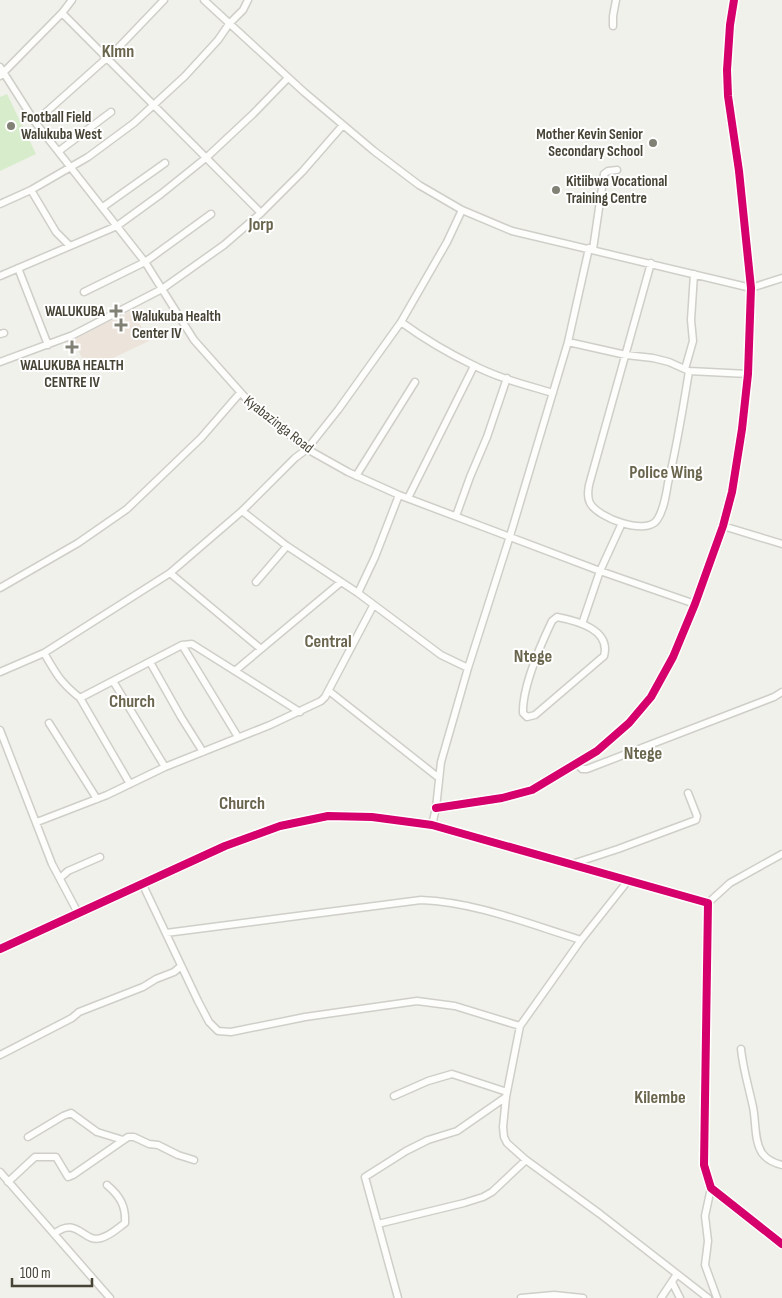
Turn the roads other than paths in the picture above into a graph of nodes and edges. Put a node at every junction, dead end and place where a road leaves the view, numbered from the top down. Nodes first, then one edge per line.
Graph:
1 (72, 0) edge
2 (164, 0) edge
3 (204, 0) edge
4 (248, 0) edge
5 (616, 0) edge
6 (734, 0) edge
7 (62, 13) junction
8 (229, 24) junction
9 (613, 26) dead end
10 (108, 57) junction
11 (1, 72) edge
12 (288, 78) junction
13 (155, 105) junction
14 (111, 112) dead end
15 (35, 122) junction
16 (343, 126) junction
17 (59, 151) junction
18 (207, 157) junction
19 (164, 163) dead end
20 (71, 166) junction
21 (617, 170) dead end
22 (31, 190) junction
23 (0, 204) edge
24 (103, 207) junction
25 (462, 210) junction
26 (261, 213) junction
27 (211, 214) dead end
28 (117, 226) junction
29 (69, 245) junction
30 (591, 248) junction
31 (145, 262) junction
32 (651, 263) junction
33 (18, 268) junction
34 (694, 274) junction
35 (0, 276) edge
36 (782, 278) edge
37 (751, 288) junction
38 (162, 289) junction
39 (84, 292) dead end
40 (401, 322) junction
41 (568, 342) junction
42 (48, 345) junction
43 (626, 356) junction
44 (0, 362) edge
45 (474, 366) junction
46 (687, 370) junction
47 (748, 374) junction
48 (506, 378) junction
49 (415, 382) dead end
50 (240, 393) junction
51 (553, 393) junction
52 (307, 449) junction
53 (356, 476) junction
54 (399, 495) junction
55 (408, 498) junction
56 (242, 511) junction
57 (456, 516) junction
58 (622, 523) junction
59 (723, 526) junction
60 (510, 536) junction
61 (782, 544) edge
62 (287, 546) junction
63 (600, 571) junction
64 (170, 573) junction
65 (256, 582) dead end
66 (340, 583) junction
67 (0, 588) edge
68 (358, 593) junction
69 (694, 604) junction
70 (374, 606) junction
71 (582, 624) junction
72 (182, 645) junction
73 (261, 649) junction
74 (44, 653) junction
75 (150, 662) junction
76 (468, 668) junction
77 (236, 670) junction
78 (0, 672) edge
79 (113, 682) junction
80 (329, 691) junction
81 (782, 692) edge
82 (80, 698) junction
83 (300, 712) junction
84 (49, 723) dead end
85 (0, 730) edge
86 (238, 737) junction
87 (203, 752) junction
88 (576, 763) junction
89 (165, 767) junction
90 (439, 778) junction
91 (130, 784) junction
92 (688, 793) dead end
93 (97, 799) junction
94 (436, 808) junction
95 (37, 822) junction
96 (432, 825) junction
97 (782, 854) edge
98 (100, 857) dead end
99 (572, 864) junction
100 (60, 878) junction
101 (627, 882) junction
102 (142, 884) junction
103 (708, 904) junction
104 (78, 913) junction
105 (166, 933) junction
106 (581, 940) junction
107 (0, 949) edge
108 (181, 966) junction
109 (520, 1026) junction
110 (741, 1049) dead end
111 (0, 1055) edge
112 (506, 1094) junction
113 (394, 1096) dead end
114 (28, 1137) dead end
115 (123, 1140) junction
116 (194, 1160) dead end
117 (526, 1160) junction
118 (782, 1165) edge
119 (0, 1172) edge
120 (8, 1182) junction
121 (107, 1186) dead end
122 (711, 1188) junction
123 (378, 1224) junction
124 (54, 1234) junction
125 (782, 1244) edge
126 (677, 1274) junction
127 (672, 1282) junction
128 (110, 1298) edge
129 (398, 1298) edge
130 (520, 1298) edge
131 (583, 1298) edge
132 (661, 1298) edge
133 (680, 1298) edge
134 (708, 1298) edge
135 (717, 1298) edge

1 - 7 street
2 - 10 street
3 - 8 street
4 - 8 street
5 - 9 street
6 - 37 street
7 - 10 street
7 - 11 street
8 - 12 street
8 - 13 street
10 - 13 street
10 - 15 street
11 - 15 street, Kyabazinga Road
12 - 16 street
12 - 18 street
13 - 18 street
13 - 20 street
14 - 17 street
15 - 17 street, Kyabazinga Road
16 - 25 street
16 - 26 street
17 - 20 street, Kyabazinga Road
18 - 26 street
18 - 28 street
19 - 24 street
20 - 22 street
20 - 24 street, Kyabazinga Road
21 - 30 street
22 - 23 street
22 - 29 street
24 - 28 street, Kyabazinga Road
25 - 30 street
25 - 40 street
26 - 38 street
27 - 31 street
28 - 29 street
28 - 31 street, Kyabazinga Road
29 - 33 street
30 - 32 street
30 - 41 street
31 - 38 street, Kyabazinga Road
31 - 39 street
32 - 34 street
32 - 43 street
33 - 35 street
33 - 42 street
34 - 37 street
34 - 46 street
36 - 37 street
37 - 47 street
38 - 42 street
38 - 50 street, Kyabazinga Road
40 - 45 street
40 - 52 street
41 - 43 street
41 - 51 street
42 - 44 street
43 - 46 street
43 - 58 street
45 - 48 street
45 - 55 street
46 - 47 street
46 - 58 street
47 - 59 street
48 - 51 street
48 - 57 street
49 - 53 street
50 - 52 street, Kyabazinga Road
50 - 67 street
51 - 60 street
52 - 53 street, Kyabazinga Road
52 - 56 street
53 - 54 street, Kyabazinga Road
54 - 55 street, Kyabazinga Road
54 - 68 street
55 - 57 street, Kyabazinga Road
56 - 62 street
56 - 64 street
57 - 60 street, Kyabazinga Road
58 - 63 street
59 - 61 street
59 - 69 street
60 - 63 street, Kyabazinga Road
60 - 76 street
62 - 65 street
62 - 66 street
63 - 69 street, Kyabazinga Road
63 - 71 street
64 - 73 street
64 - 74 street
66 - 68 street
66 - 73 street
68 - 70 street
69 - 88 street
70 - 76 street
70 - 80 street
71 - 71 street
72 - 75 street
72 - 77 street
72 - 86 street
73 - 77 street
74 - 78 street
74 - 82 street
75 - 79 street
75 - 87 street
76 - 90 street
77 - 83 street
79 - 82 street
79 - 89 street
80 - 83 street
80 - 90 street
81 - 88 street
82 - 91 street
83 - 86 street
84 - 93 street
85 - 95 street
86 - 87 street
87 - 89 street
88 - 94 street
89 - 91 street
90 - 94 street
91 - 93 street
92 - 99 street
93 - 95 street
94 - 96 street
95 - 100 street
96 - 99 street
96 - 102 street
97 - 103 street
98 - 100 street
99 - 101 street
100 - 104 street
101 - 103 street
101 - 106 street
102 - 104 street
102 - 105 street
103 - 122 street
104 - 107 street
105 - 106 street
105 - 108 street
106 - 109 street
108 - 109 street
108 - 111 street
109 - 112 street
110 - 118 street
112 - 113 street
112 - 117 street
112 - 123 street
114 - 115 street
115 - 116 street
115 - 120 street
117 - 123 street
117 - 126 street
119 - 120 street
120 - 124 street
121 - 124 street
122 - 125 street
122 - 135 street
123 - 129 street
124 - 128 street
126 - 127 street
126 - 134 street
127 - 132 street
127 - 133 street
130 - 131 street

